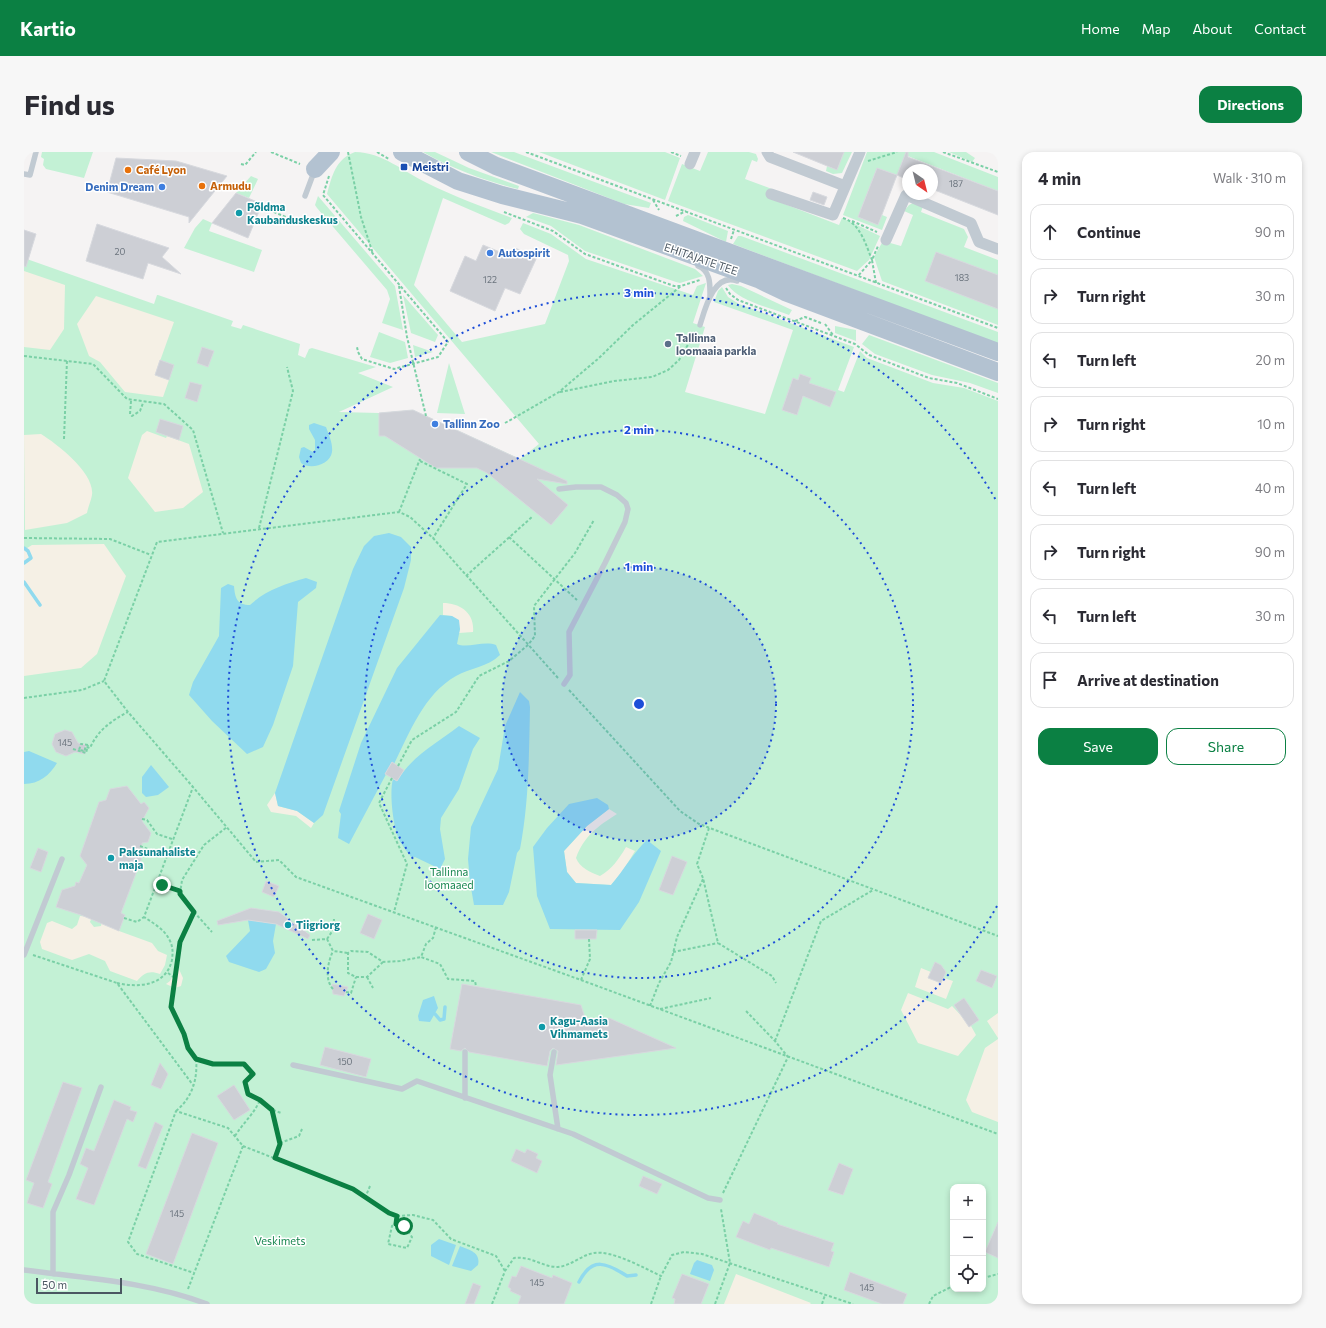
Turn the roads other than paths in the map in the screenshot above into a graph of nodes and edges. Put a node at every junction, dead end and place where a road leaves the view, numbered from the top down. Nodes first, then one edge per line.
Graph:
1 (36, 152) edge
2 (331, 152) edge
3 (468, 152) edge
4 (695, 152) edge
5 (767, 152) edge
6 (860, 152) edge
7 (398, 157) edge
8 (312, 162) edge
9 (686, 162) road end
10 (24, 174) edge
11 (846, 186) junction
12 (771, 194) dead end
13 (305, 196) dead end
14 (886, 240) road end
15 (657, 244) junction
16 (998, 249) edge
17 (675, 255) dead end
18 (694, 264) dead end
19 (746, 284) dead end
20 (759, 287) dead end
21 (784, 292) junction
22 (710, 297) junction
23 (700, 325) road end
24 (998, 352) edge
25 (998, 372) edge
26 (560, 489) dead end
27 (564, 684) road end
28 (62, 859) dead end
29 (25, 954) edge
30 (465, 1052) dead end
31 (554, 1052) dead end
32 (293, 1065) dead end
33 (101, 1087) dead end
34 (466, 1098) junction
35 (558, 1129) junction
36 (720, 1200) road end
37 (24, 1270) edge
38 (53, 1274) junction
39 (207, 1304) edge

1 - 10 lane
2 - 8 main road
3 - 24 main road, EHITAJATE TEE
4 - 9 street
5 - 11 street
6 - 11 street
7 - 15 main road, EHITAJATE TEE
8 - 13 lane
11 - 12 street
14 - 16 street
15 - 17 lane
15 - 21 main road, EHITAJATE TEE
18 - 22 lane
19 - 22 lane
20 - 21 lane
21 - 25 main road, EHITAJATE TEE
22 - 23 lane
26 - 27 lane
28 - 29 lane
30 - 34 lane
31 - 35 lane
32 - 34 lane
33 - 38 lane
34 - 35 lane
35 - 36 lane
37 - 38 lane
38 - 39 lane

